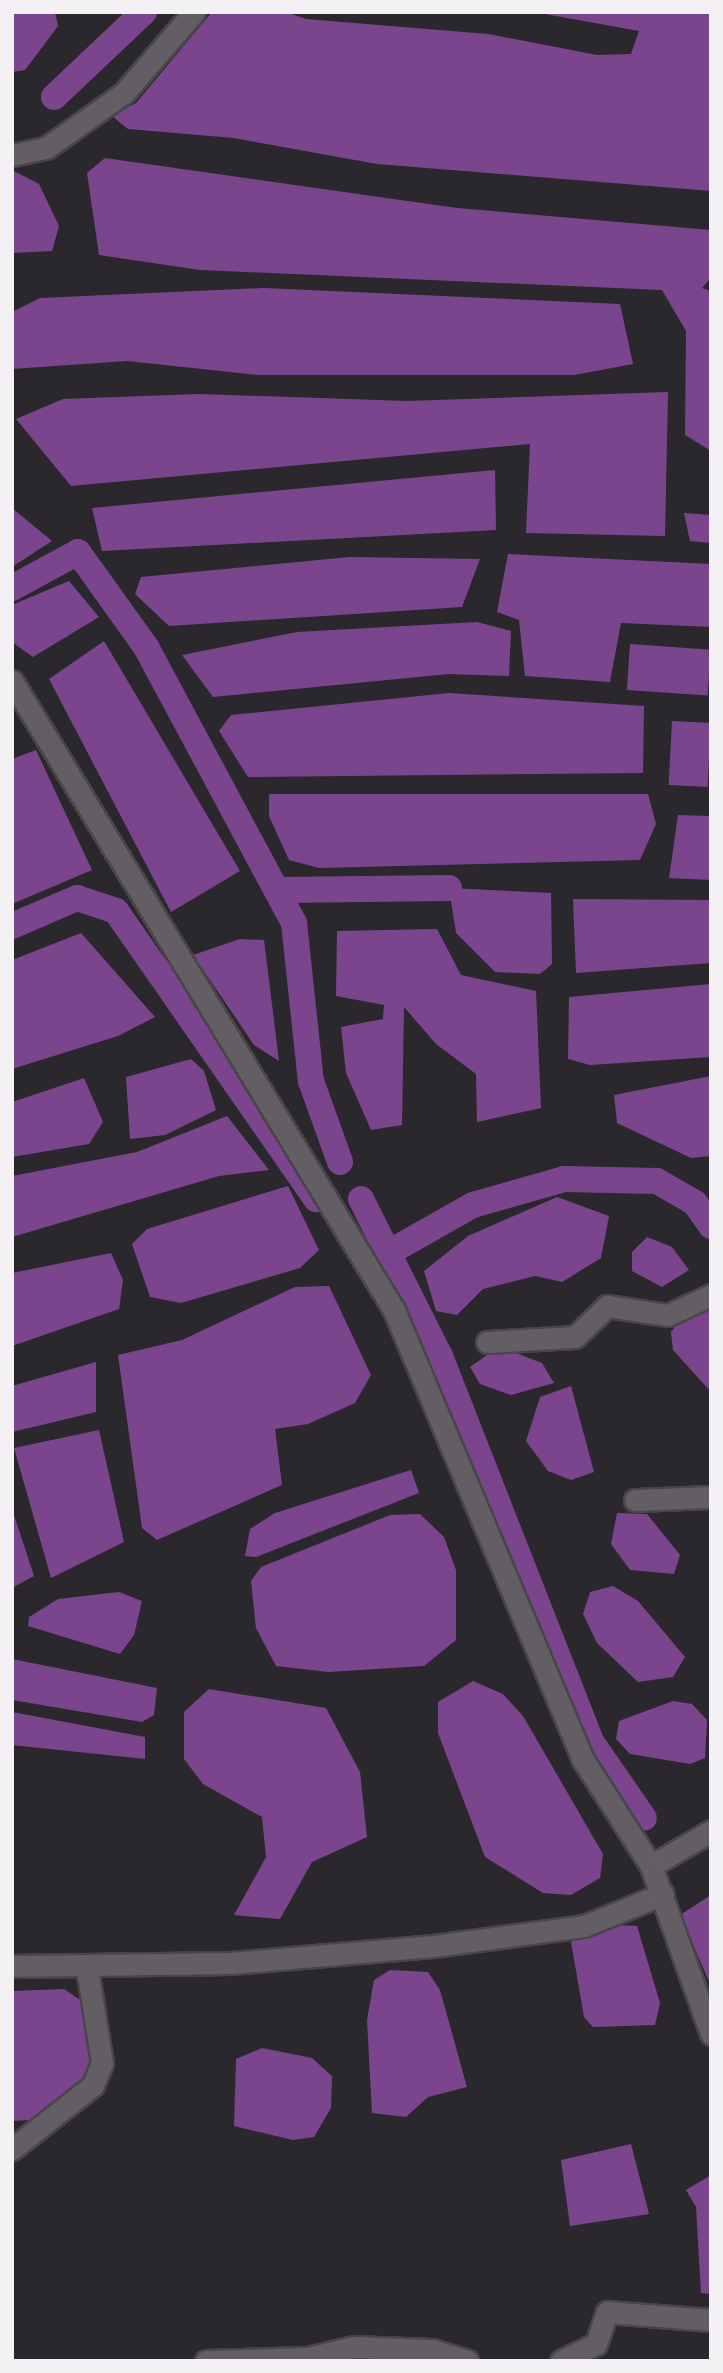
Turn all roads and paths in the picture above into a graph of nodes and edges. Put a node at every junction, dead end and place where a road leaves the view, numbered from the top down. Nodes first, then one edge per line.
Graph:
1 (194, 12) edge
2 (12, 155) edge
3 (12, 681) edge
4 (711, 1294) edge
5 (487, 1342) dead end
6 (711, 1497) edge
7 (635, 1500) dead end
8 (711, 1831) edge
9 (651, 1866) junction
10 (663, 1894) junction
11 (12, 1966) edge
12 (87, 1968) junction
13 (711, 2034) edge
14 (12, 2149) edge
15 (711, 2320) edge
16 (206, 2361) edge
17 (467, 2361) edge
18 (561, 2361) edge

1 - 2 street
3 - 9 street
4 - 5 street
6 - 7 street
8 - 9 street
9 - 10 street
10 - 12 street
10 - 13 street
11 - 12 street
12 - 14 street
15 - 18 street
16 - 17 street

